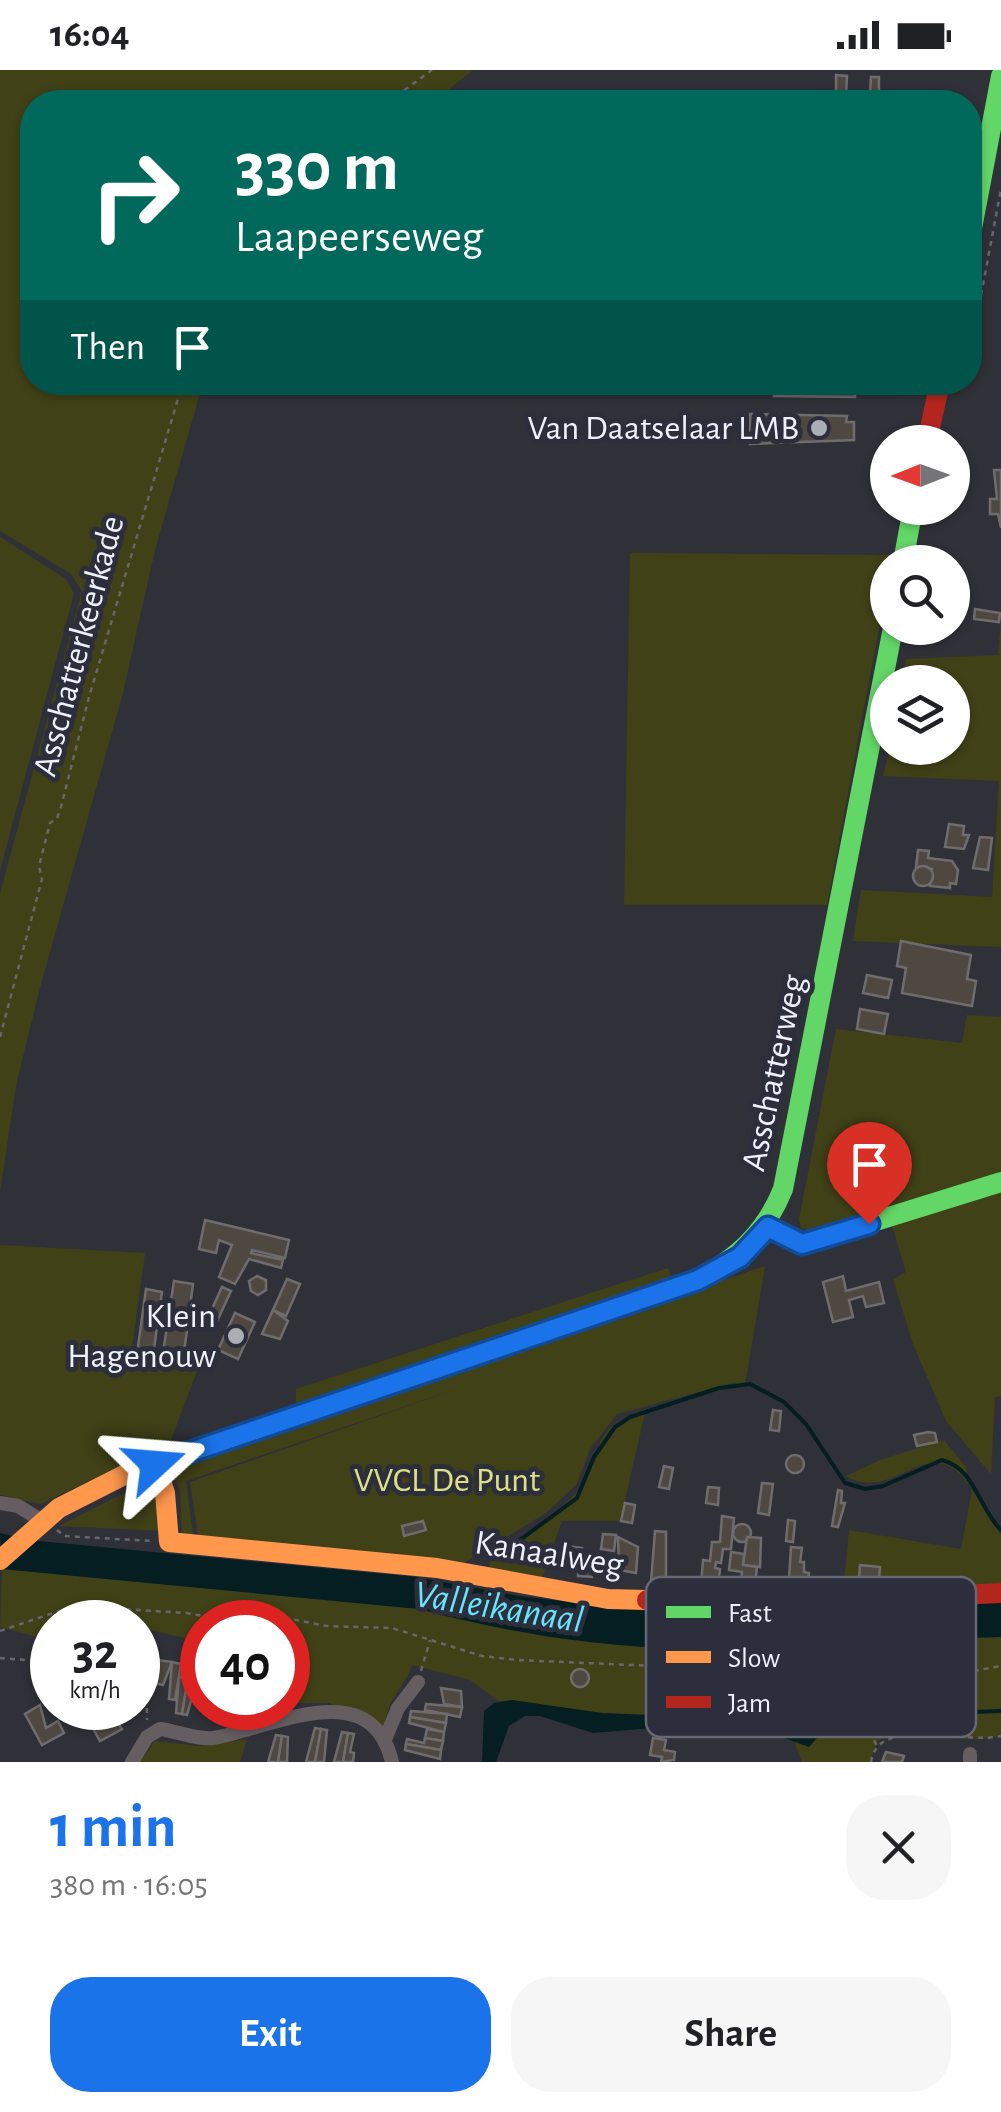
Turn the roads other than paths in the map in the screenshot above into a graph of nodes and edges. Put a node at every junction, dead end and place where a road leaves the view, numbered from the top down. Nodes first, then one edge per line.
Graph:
1 (1001, 76) edge
2 (982, 176) edge
3 (937, 395) edge
4 (931, 425) edge
5 (890, 645) edge
6 (1001, 1182) edge
7 (768, 1227) junction
8 (155, 1464) junction
9 (0, 1502) edge
10 (39, 1526) junction
11 (0, 1560) edge
12 (1001, 1593) edge
13 (976, 1594) edge
14 (646, 1600) edge
15 (418, 1682) road end
16 (386, 1738) junction
17 (132, 1762) edge
18 (392, 1762) edge

1 - 2 street
3 - 4 street
5 - 7 street, Asschatterweg
6 - 7 street
7 - 8 street, Asschatterweg
8 - 10 street, Asschatterweg
8 - 14 street, Kanaalweg
9 - 10 street
10 - 11 street, Asschatterweg
12 - 13 street, Kanaalweg
15 - 16 street
16 - 17 street
16 - 18 street

